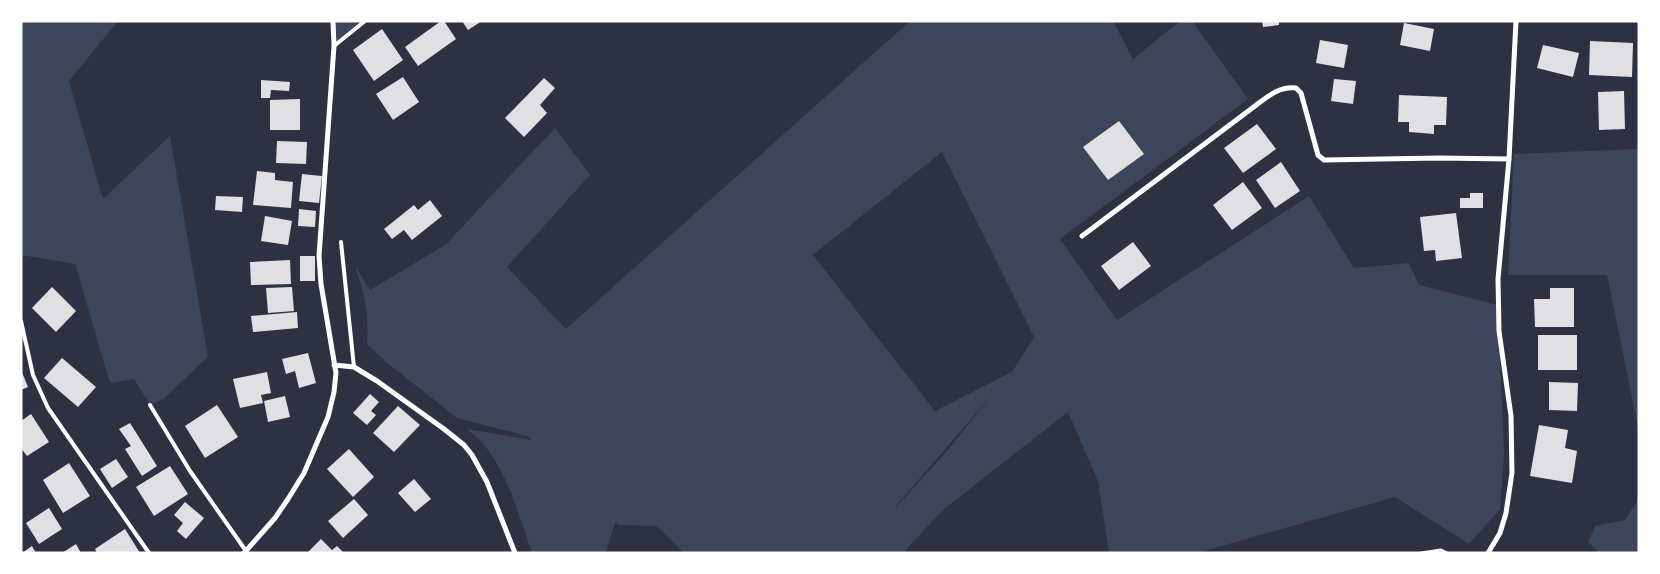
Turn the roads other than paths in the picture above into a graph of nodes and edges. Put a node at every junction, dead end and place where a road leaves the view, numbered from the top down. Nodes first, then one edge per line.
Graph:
1 (333, 21) edge
2 (365, 21) edge
3 (1516, 21) edge
4 (334, 46) junction
5 (1509, 159) junction
6 (1082, 236) dead end
7 (342, 242) dead end
8 (21, 322) edge
9 (334, 365) junction
10 (354, 367) junction
11 (150, 405) dead end
12 (245, 552) edge
13 (149, 553) edge
14 (515, 553) edge
15 (1488, 553) edge

1 - 4 street
2 - 4 lane
3 - 5 street
4 - 9 street
5 - 6 street
5 - 15 street
7 - 10 lane
8 - 13 lane
9 - 10 street
9 - 12 street
10 - 14 street
11 - 12 lane

